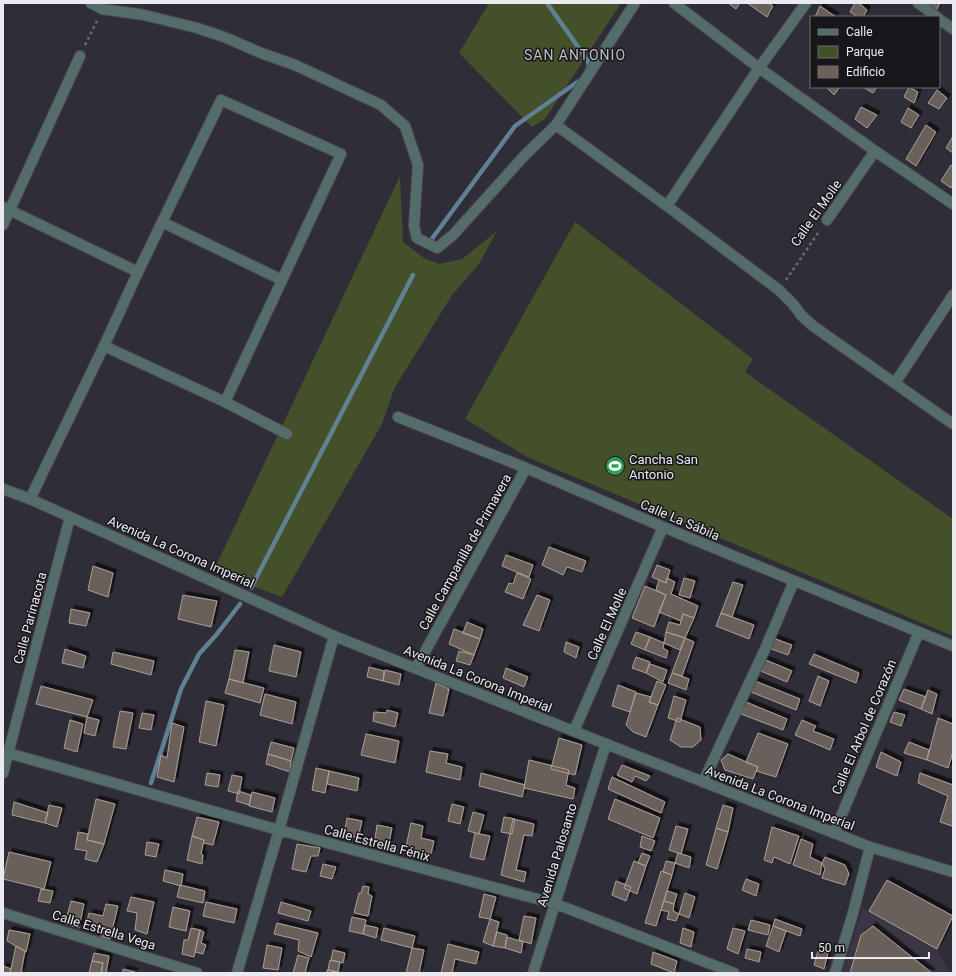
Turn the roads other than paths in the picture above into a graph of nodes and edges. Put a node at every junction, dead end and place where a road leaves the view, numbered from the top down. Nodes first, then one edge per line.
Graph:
1 (91, 3) edge
2 (635, 3) edge
3 (674, 3) edge
4 (806, 3) edge
5 (918, 3) edge
6 (935, 16) edge
7 (940, 19) edge
8 (953, 29) edge
9 (80, 56) road end
10 (759, 68) junction
11 (556, 125) junction
12 (875, 151) junction
13 (953, 204) edge
14 (667, 206) junction
15 (6, 209) edge
16 (827, 220) road end
17 (162, 222) junction
18 (3, 225) edge
19 (138, 272) junction
20 (282, 280) junction
21 (953, 295) edge
22 (104, 346) junction
23 (895, 383) junction
24 (225, 402) junction
25 (398, 417) dead end
26 (953, 424) edge
27 (287, 434) dead end
28 (526, 468) junction
29 (3, 488) edge
30 (30, 499) junction
31 (70, 517) junction
32 (664, 528) junction
33 (794, 581) junction
34 (919, 632) junction
35 (334, 636) junction
36 (953, 646) edge
37 (416, 668) junction
38 (574, 731) junction
39 (7, 741) edge
40 (606, 744) junction
41 (8, 753) junction
42 (3, 772) edge
43 (703, 782) junction
44 (279, 830) junction
45 (834, 833) junction
46 (870, 847) junction
47 (953, 872) edge
48 (556, 904) junction
49 (3, 912) edge
50 (198, 973) edge
51 (236, 973) edge
52 (533, 973) edge
53 (734, 973) edge
54 (836, 973) edge

1 - 11 street
2 - 11 street
3 - 10 street
4 - 10 street
5 - 6 street
7 - 8 street
9 - 15 street
10 - 12 street
10 - 14 street
11 - 14 street
12 - 13 street
12 - 16 street, Calle El Molle
14 - 23 street
15 - 18 street
15 - 19 street
17 - 19 street
17 - 20 street
17 - 20 street
19 - 22 street
20 - 24 street
21 - 23 street
22 - 24 street
22 - 30 street
23 - 26 street
24 - 27 street
25 - 28 street, Calle La Sábila
28 - 32 street, Calle La Sábila
28 - 37 street, Calle Campanilla de Primavera
29 - 30 street, Avenida La Corona Imperial
30 - 31 street, Avenida La Corona Imperial
31 - 35 street, Avenida La Corona Imperial
31 - 39 street, Calle Parinacota
32 - 33 street, Calle La Sábila
32 - 38 street, Calle El Molle
33 - 34 street, Calle La Sábila
33 - 43 street
34 - 36 street, Calle La Sábila
34 - 45 street, Calle El Arbol de Corazón
35 - 37 street, Avenida La Corona Imperial
35 - 44 street
37 - 38 street, Avenida La Corona Imperial
38 - 40 street, Avenida La Corona Imperial
39 - 41 street, Calle Parinacota
40 - 43 street, Avenida La Corona Imperial
40 - 48 street, Avenida Palosanto
41 - 42 street, Calle Parinacota
41 - 44 street, Calle Estrella Fénix
43 - 45 street, Avenida La Corona Imperial
44 - 48 street, Calle Estrella Fénix
44 - 51 street
45 - 46 street, Avenida La Corona Imperial
46 - 47 street, Avenida La Corona Imperial
46 - 54 street
48 - 52 street, Avenida Palosanto
48 - 53 street, Calle Estrella Fénix
49 - 50 street, Calle Estrella Vega

